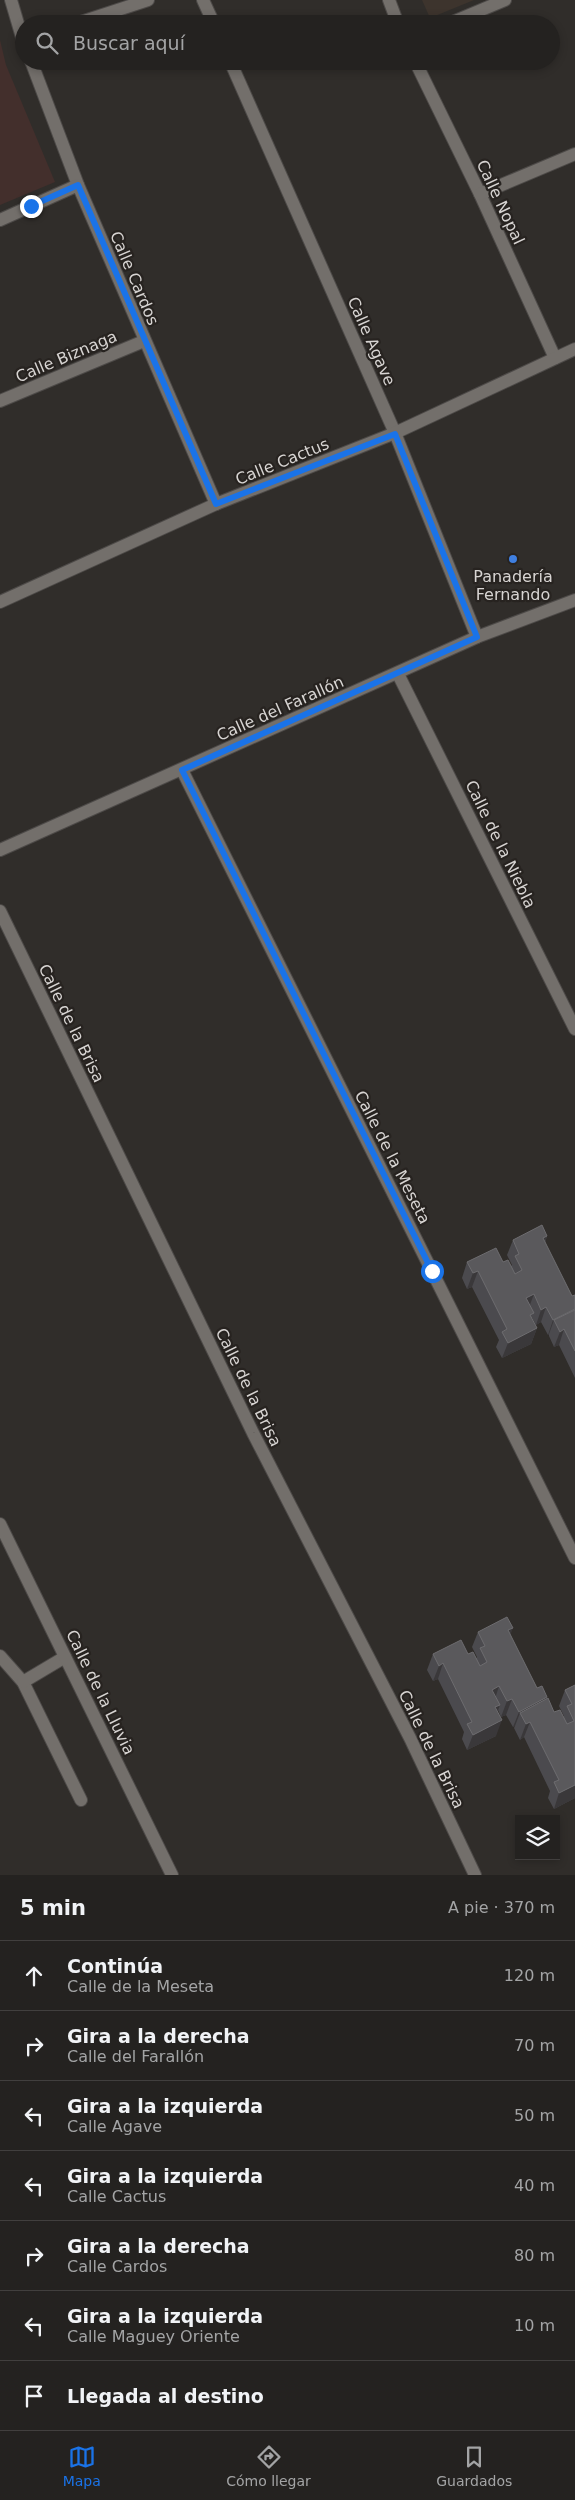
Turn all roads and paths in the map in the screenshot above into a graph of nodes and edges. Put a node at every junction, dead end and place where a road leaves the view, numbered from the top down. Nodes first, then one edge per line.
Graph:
1 (11, 0) edge
2 (148, 0) edge
3 (203, 0) edge
4 (389, 0) edge
5 (506, 0) edge
6 (15, 15) edge
7 (102, 15) edge
8 (210, 15) edge
9 (395, 15) edge
10 (470, 15) edge
11 (33, 70) edge
12 (234, 70) edge
13 (419, 70) edge
14 (575, 154) edge
15 (78, 185) junction
16 (480, 194) junction
17 (0, 220) edge
18 (144, 341) junction
19 (575, 349) edge
20 (555, 358) junction
21 (0, 401) edge
22 (395, 434) junction
23 (216, 504) junction
24 (575, 600) edge
25 (0, 602) edge
26 (477, 637) junction
27 (398, 674) junction
28 (182, 770) junction
29 (0, 850) edge
30 (0, 911) edge
31 (575, 1029) edge
32 (0, 1524) edge
33 (575, 1558) edge
34 (0, 1656) edge
35 (65, 1657) junction
36 (22, 1682) junction
37 (81, 1800) dead end
38 (172, 1875) edge
39 (475, 1875) edge

1 - 6 street
2 - 7 street
3 - 8 street
4 - 9 street
5 - 10 street
11 - 15 street, Calle Cardos
12 - 22 street, Calle Agave
13 - 16 street, Calle Nopal
14 - 16 street
15 - 17 street
15 - 18 street, Calle Cardos
16 - 20 street, Calle Nopal
18 - 21 street, Calle Biznaga
18 - 23 street, Calle Cardos
19 - 20 street, Calle Cactus
20 - 22 street, Calle Cactus
22 - 23 street, Calle Cactus
22 - 26 street, Calle Agave
23 - 25 street, Calle Cactus
24 - 26 street, Calle del Farallón
26 - 27 street, Calle del Farallón
27 - 28 street, Calle del Farallón
27 - 31 street, Calle de la Niebla
28 - 29 street, Calle del Farallón
28 - 33 street, Calle de la Meseta
30 - 39 street, Calle de la Brisa
32 - 35 street, Calle de la Lluvia
34 - 36 street
35 - 36 street
35 - 38 street, Calle de la Lluvia
36 - 37 street

